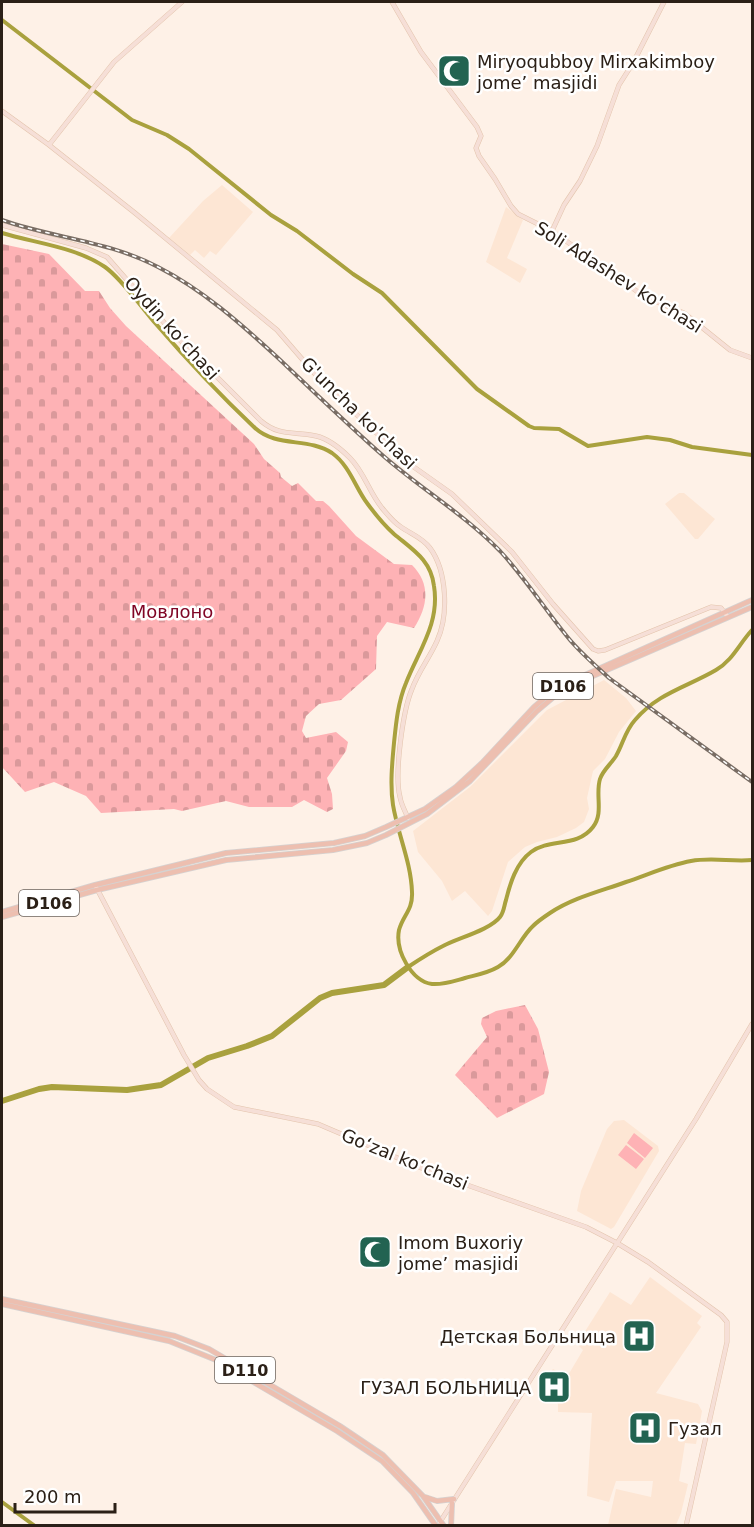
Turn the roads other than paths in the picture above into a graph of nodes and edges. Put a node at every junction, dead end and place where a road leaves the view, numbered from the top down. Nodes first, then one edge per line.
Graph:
1 (182, 2) edge
2 (392, 2) edge
3 (664, 2) edge
4 (2, 111) edge
5 (48, 145) junction
6 (2, 225) edge
7 (552, 231) junction
8 (753, 358) edge
9 (753, 600) edge
10 (752, 607) edge
11 (727, 615) junction
12 (406, 819) junction
13 (409, 825) junction
14 (96, 887) junction
15 (2, 912) edge
16 (2, 916) edge
17 (753, 1024) edge
18 (617, 1243) junction
19 (2, 1299) edge
20 (2, 1304) edge
21 (241, 1371) junction
22 (423, 1496) junction
23 (453, 1501) junction
24 (440, 1524) edge
25 (451, 1526) edge
26 (686, 1526) edge

1 - 5 street
2 - 7 street, Soli Adashev ko'chasi
3 - 7 street
4 - 5 street, G'uncha ko'chasi
5 - 11 street, G'uncha ko'chasi
6 - 12 street, Oydin koʻchasi
7 - 8 street, Soli Adashev ko'chasi
9 - 11 main road, D106
10 - 11 main road, D106
11 - 12 main road, D106
11 - 13 main road, D106
12 - 13 street, Oydin koʻchasi
12 - 14 main road, D106
13 - 14 main road, D106
14 - 15 main road, D106
14 - 16 main road, D106
14 - 18 street, Goʻzal koʻchasi
17 - 18 street
18 - 23 street
18 - 26 street, Goʻzal koʻchasi
19 - 21 main road, D110
20 - 21 main road, D110
21 - 22 main road, D110
21 - 24 main road, D110
22 - 23 main road
22 - 24 main road, D110
23 - 24 street
23 - 25 main road

